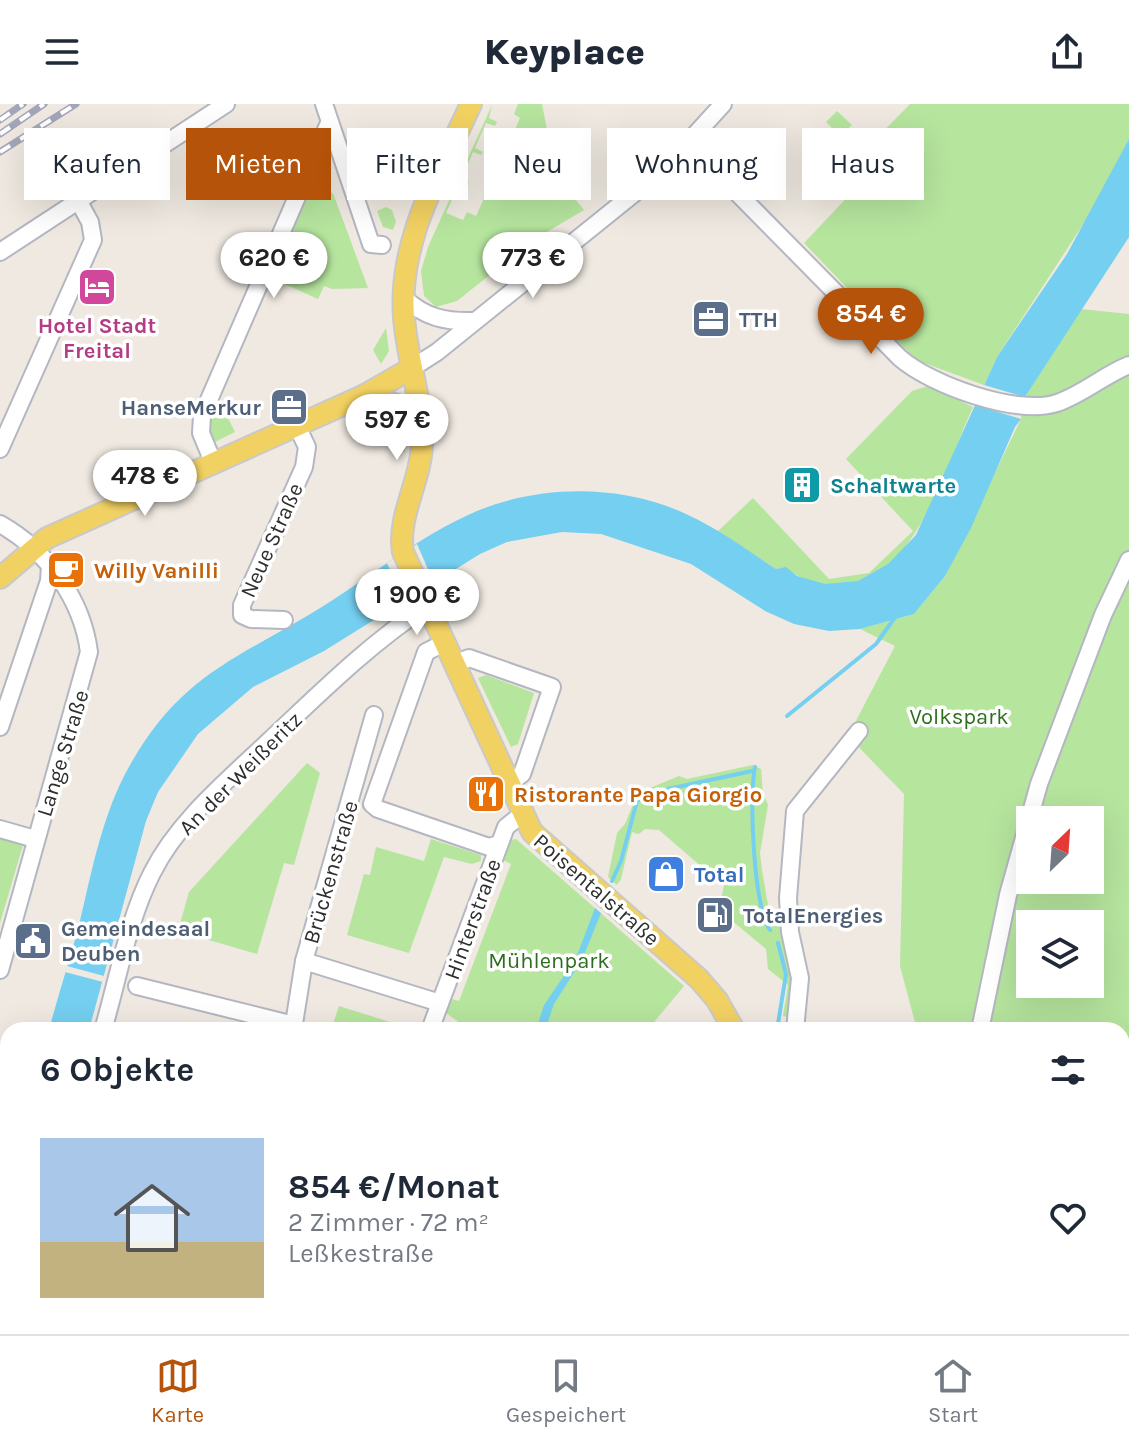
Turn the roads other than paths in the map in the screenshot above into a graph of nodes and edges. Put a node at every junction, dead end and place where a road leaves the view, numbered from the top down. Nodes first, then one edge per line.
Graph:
1 (226, 104) edge
2 (324, 104) edge
3 (471, 104) edge
4 (720, 107) edge
5 (329, 123) junction
6 (702, 128) edge
7 (626, 200) edge
8 (744, 200) edge
9 (79, 202) junction
10 (382, 245) dead end
11 (0, 252) edge
12 (403, 297) junction
13 (475, 321) junction
14 (1129, 365) edge
15 (412, 368) junction
16 (365, 395) junction
17 (420, 424) junction
18 (297, 426) junction
19 (0, 449) edge
20 (213, 462) junction
21 (0, 524) edge
22 (34, 547) junction
23 (1129, 560) edge
24 (50, 565) junction
25 (0, 578) edge
26 (424, 599) junction
27 (284, 620) dead end
28 (444, 643) junction
29 (454, 664) junction
30 (374, 715) dead end
31 (0, 727) edge
32 (859, 731) dead end
33 (507, 785) junction
34 (521, 815) junction
35 (0, 829) edge
36 (35, 839) junction
37 (499, 844) junction
38 (2, 958) edge
39 (304, 961) junction
40 (137, 986) dead end
41 (440, 1003) junction
42 (105, 1022) edge
43 (275, 1022) edge
44 (295, 1022) edge
45 (433, 1022) edge
46 (729, 1022) edge
47 (796, 1022) edge
48 (982, 1022) edge

1 - 9 street
2 - 5 street
3 - 12 main road, Poisentalstraße
4 - 6 street
5 - 10 street
5 - 20 street
7 - 13 street
8 - 14 street
9 - 11 street
9 - 19 street
12 - 13 street
12 - 15 main road, Poisentalstraße
13 - 15 street
15 - 16 main road
15 - 17 main road, Poisentalstraße
16 - 17 main road
16 - 18 main road
17 - 26 main road, Poisentalstraße
18 - 20 main road
18 - 27 street, Neue Straße
20 - 22 main road
21 - 22 street, Lange Straße
22 - 24 street, Lange Straße
22 - 25 main road
23 - 48 street
24 - 31 street
24 - 36 street, Lange Straße
26 - 28 main road, Poisentalstraße
26 - 42 street, An der Weißeritz
28 - 29 main road, Poisentalstraße
28 - 37 street, Brückenstraße
29 - 33 main road, Poisentalstraße
29 - 33 street
30 - 39 street, Brückenstraße
32 - 47 street
33 - 34 main road, Poisentalstraße
34 - 37 street, Hinterstraße
34 - 46 main road, Poisentalstraße
35 - 36 street
36 - 38 street, Lange Straße
37 - 41 street, Hinterstraße
39 - 41 street
39 - 44 street, Brückenstraße
40 - 43 street
41 - 45 street, Hinterstraße

